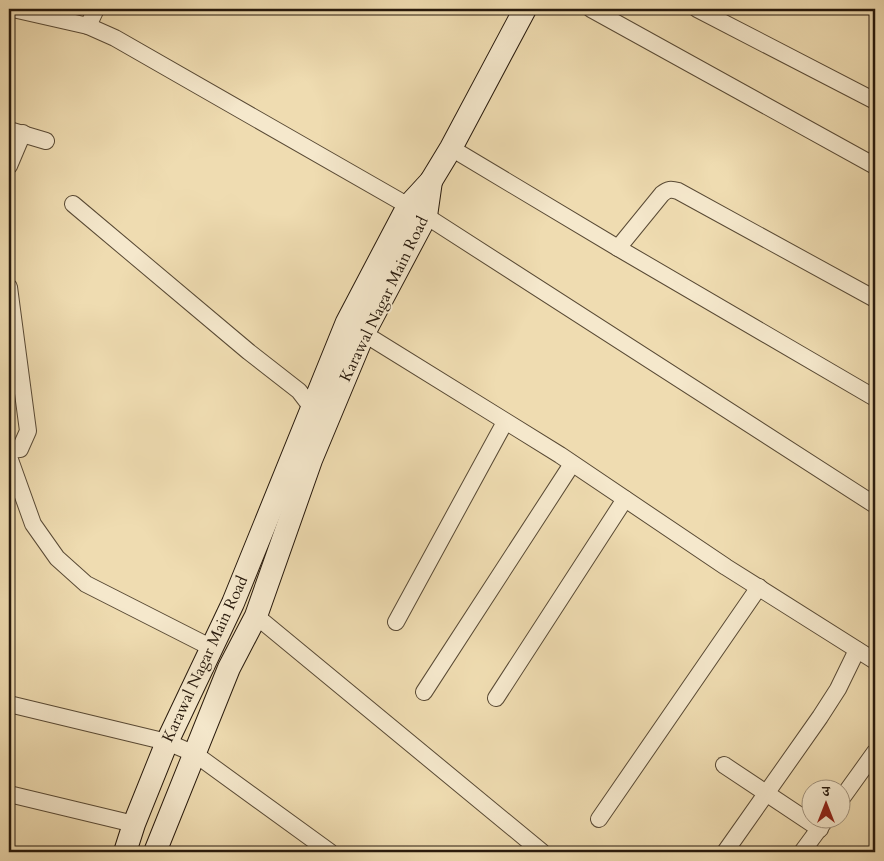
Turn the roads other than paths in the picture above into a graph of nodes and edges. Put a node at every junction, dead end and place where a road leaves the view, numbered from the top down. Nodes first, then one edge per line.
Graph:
1 (13, 9) edge
2 (96, 9) edge
3 (525, 9) edge
4 (591, 9) edge
5 (697, 9) edge
6 (88, 26) junction
7 (875, 101) edge
8 (16, 131) edge
9 (46, 141) dead end
10 (452, 148) junction
11 (9, 166) edge
12 (875, 166) edge
13 (73, 204) dead end
14 (417, 211) junction
15 (618, 248) junction
16 (9, 287) edge
17 (875, 299) edge
18 (355, 328) junction
19 (875, 398) edge
20 (312, 408) junction
21 (505, 422) junction
22 (9, 450) edge
23 (9, 457) edge
24 (572, 464) junction
25 (625, 499) junction
26 (875, 505) edge
27 (759, 588) junction
28 (256, 616) junction
29 (396, 622) dead end
30 (212, 648) junction
31 (857, 650) junction
32 (875, 661) edge
33 (424, 692) dead end
34 (496, 698) dead end
35 (9, 704) edge
36 (167, 742) junction
37 (875, 752) edge
38 (195, 754) junction
39 (724, 765) dead end
40 (852, 784) edge
41 (767, 793) junction
42 (9, 794) edge
43 (802, 812) edge
44 (599, 819) dead end
45 (134, 824) junction
46 (820, 828) edge
47 (125, 852) edge
48 (155, 852) edge
49 (330, 852) edge
50 (542, 852) edge
51 (726, 852) edge
52 (802, 852) edge

1 - 6 street
2 - 6 street
3 - 10 street, Karawal Nagar Main Road
4 - 12 street
5 - 7 street
6 - 14 street
8 - 9 street
8 - 11 street
10 - 14 street, Karawal Nagar Main Road
10 - 15 street
13 - 20 street
14 - 18 street, Karawal Nagar Main Road
14 - 26 street
15 - 17 street
15 - 19 street
16 - 22 street
18 - 20 street, Karawal Nagar Main Road
18 - 21 street
18 - 28 street, Karawal Nagar Main Road
20 - 30 street, Karawal Nagar Main Road
21 - 24 street
21 - 29 street
23 - 30 street
24 - 25 street
24 - 33 street
25 - 27 street
25 - 34 street
27 - 31 street
27 - 44 street
28 - 38 street, Karawal Nagar Main Road
28 - 50 street
30 - 36 street, Karawal Nagar Main Road
31 - 32 street
31 - 41 street
35 - 36 street
36 - 38 street
36 - 45 street, Karawal Nagar Main Road
37 - 40 street
38 - 48 street, Karawal Nagar Main Road
38 - 49 street
39 - 41 street
41 - 43 street
41 - 51 street
42 - 45 street
45 - 47 street, Karawal Nagar Main Road
46 - 52 street

